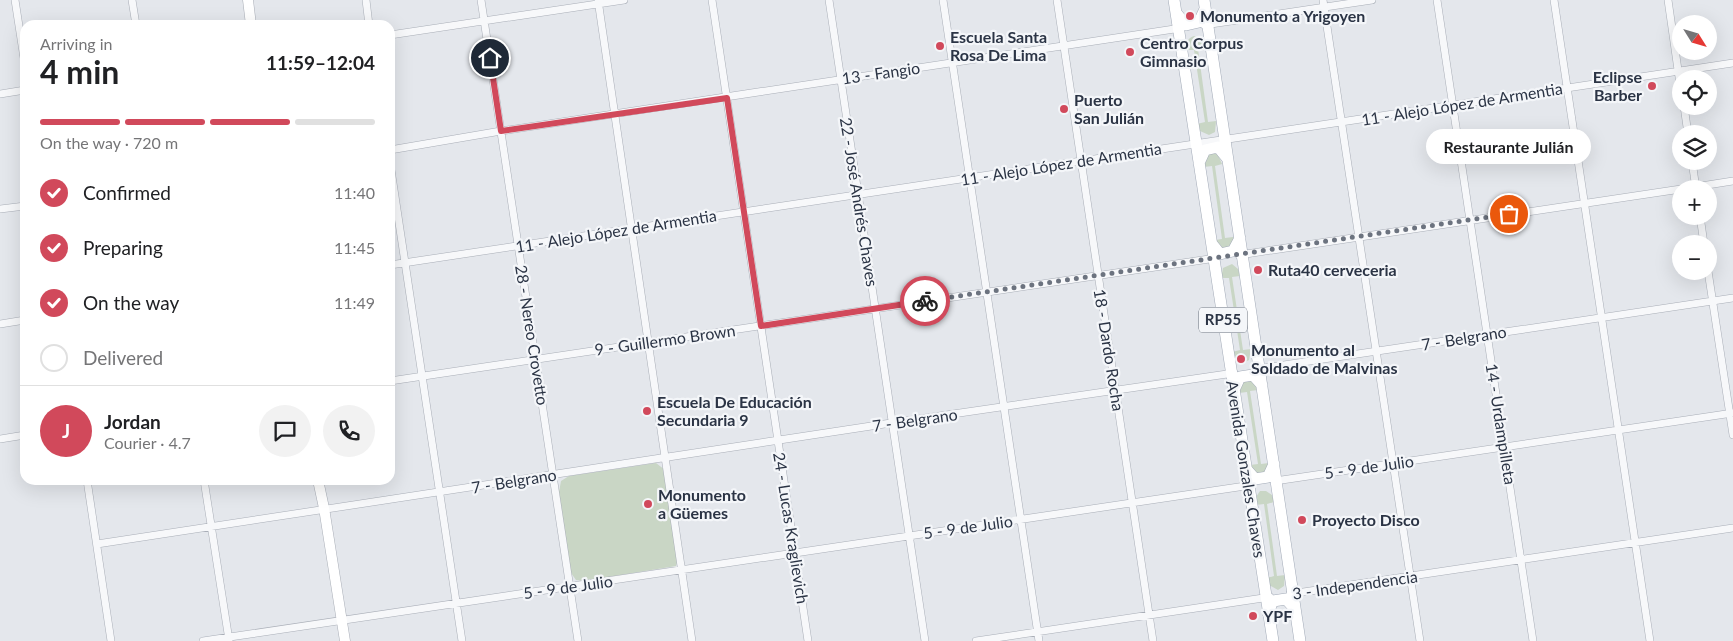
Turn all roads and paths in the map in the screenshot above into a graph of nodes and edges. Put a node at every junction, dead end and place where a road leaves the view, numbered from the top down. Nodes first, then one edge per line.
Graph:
1 (15, 0) edge
2 (132, 0) edge
3 (248, 0) edge
4 (366, 0) edge
5 (481, 0) edge
6 (624, 0) edge
7 (712, 0) edge
8 (829, 0) edge
9 (943, 0) edge
10 (1057, 0) edge
11 (1174, 0) edge
12 (1372, 0) edge
13 (1437, 0) edge
14 (1554, 0) edge
15 (1668, 0) edge
16 (599, 2) edge
17 (1204, 4) edge
18 (1324, 4) edge
19 (1176, 13) junction
20 (135, 20) edge
21 (250, 20) edge
22 (368, 20) edge
23 (484, 21) junction
24 (1208, 25) junction
25 (1178, 28) junction
26 (20, 32) edge
27 (395, 34) edge
28 (1064, 46) junction
29 (952, 63) junction
30 (1733, 64) edge
31 (1678, 70) edge
32 (1692, 70) edge
33 (1672, 73) edge
34 (841, 79) junction
35 (1567, 88) junction
36 (20, 91) edge
37 (0, 94) edge
38 (727, 98) junction
39 (1453, 106) junction
40 (615, 114) junction
41 (1342, 122) junction
42 (501, 131) junction
43 (1225, 140) junction
44 (1196, 144) junction
45 (395, 149) edge
46 (1228, 159) junction
47 (1081, 161) junction
48 (1199, 163) junction
49 (970, 178) junction
50 (1733, 181) edge
51 (1717, 184) edge
52 (1672, 190) edge
53 (858, 195) junction
54 (395, 196) edge
55 (1584, 203) junction
56 (20, 207) edge
57 (0, 209) edge
58 (744, 212) junction
59 (1471, 220) junction
60 (633, 229) junction
61 (1359, 237) junction
62 (1240, 238) junction
63 (1211, 243) junction
64 (518, 246) junction
65 (1242, 254) junction
66 (1214, 258) junction
67 (405, 263) junction
68 (395, 264) edge
69 (1098, 276) junction
70 (1710, 280) edge
71 (987, 292) junction
72 (1733, 298) edge
73 (1713, 301) junction
74 (875, 309) junction
75 (1602, 318) junction
76 (20, 321) edge
77 (0, 324) edge
78 (761, 326) junction
79 (1488, 334) junction
80 (650, 342) junction
81 (1377, 351) junction
82 (536, 359) junction
83 (1259, 369) junction
84 (1231, 373) junction
85 (422, 376) junction
86 (395, 380) edge
87 (1262, 385) junction
88 (1234, 390) junction
89 (1115, 391) junction
90 (1004, 407) junction
91 (1731, 413) edge
92 (891, 423) junction
93 (1618, 430) junction
94 (1733, 435) edge
95 (20, 436) edge
96 (0, 439) edge
97 (778, 441) junction
98 (1505, 447) junction
99 (667, 458) junction
100 (1274, 464) junction
101 (1394, 464) junction
102 (1246, 468) junction
103 (553, 475) junction
104 (1276, 481) junction
105 (88, 485) edge
106 (205, 485) edge
107 (319, 485) edge
108 (323, 485) edge
109 (1249, 485) junction
110 (439, 492) junction
111 (1132, 502) junction
112 (324, 508) junction
113 (1021, 519) junction
114 (212, 527) junction
115 (1733, 528) edge
116 (909, 536) junction
117 (1635, 543) junction
118 (97, 544) junction
119 (795, 553) junction
120 (1522, 560) junction
121 (681, 570) junction
122 (1411, 576) junction
123 (570, 586) junction
124 (1293, 594) junction
125 (1266, 598) junction
126 (456, 603) junction
127 (1295, 610) junction
128 (1268, 613) junction
129 (1149, 615) junction
130 (342, 620) junction
131 (1038, 632) junction
132 (228, 639) edge
133 (111, 641) edge
134 (204, 641) edge
135 (345, 641) edge
136 (462, 641) edge
137 (578, 641) edge
138 (692, 641) edge
139 (808, 641) edge
140 (925, 641) edge
141 (976, 641) edge
142 (1039, 641) edge
143 (1153, 641) edge
144 (1273, 641) edge
145 (1300, 641) edge
146 (1420, 641) edge
147 (1533, 641) edge
148 (1650, 641) edge

1 - 26 street
2 - 20 street
3 - 21 street
4 - 22 street
5 - 23 street, 28 - Nereo Crovetto
6 - 16 street
7 - 38 street, 24 - Lucas Kraglievich
8 - 34 street, 22 - José Andrés Chaves
9 - 29 street
10 - 28 street, 18 - Dardo Rocha
11 - 19 main road, Avenida Gonzales Chaves / RP55
12 - 18 street, 13 - Fangio
13 - 39 street, 14 - Urdampilleta
14 - 35 street
15 - 31 street
16 - 23 street
16 - 40 street
17 - 19 main road
17 - 24 main road, Avenida Gonzales Chaves / RP55
18 - 24 street, 13 - Fangio
18 - 41 street
19 - 25 main road, Avenida Gonzales Chaves / RP55
23 - 27 street
23 - 42 street, 28 - Nereo Crovetto
24 - 25 street, 13 - Fangio
24 - 43 main road, Avenida Gonzales Chaves / RP55
25 - 28 street, 13 - Fangio
25 - 44 main road, Avenida Gonzales Chaves / RP55
28 - 29 street, 13 - Fangio
28 - 47 street, 18 - Dardo Rocha
29 - 34 street, 13 - Fangio
29 - 49 street
30 - 32 street, 11 - Alejo López de Armentia
33 - 35 street, 11 - Alejo López de Armentia
34 - 38 street, 13 - Fangio
34 - 53 street, 22 - José Andrés Chaves
35 - 39 street, 11 - Alejo López de Armentia
35 - 55 street
36 - 37 street
38 - 40 street, 13 - Fangio
38 - 58 street, 24 - Lucas Kraglievich
39 - 41 street, 11 - Alejo López de Armentia
39 - 59 street, 14 - Urdampilleta
40 - 42 street, 13 - Fangio
40 - 60 street
41 - 43 street, 11 - Alejo López de Armentia
41 - 61 street
42 - 45 street, 13 - Fangio
42 - 64 street, 28 - Nereo Crovetto
43 - 44 street, 11 - Alejo López de Armentia
43 - 46 main road, Avenida Gonzales Chaves / RP55
44 - 47 street, 11 - Alejo López de Armentia
44 - 48 main road, Avenida Gonzales Chaves / RP55
46 - 48 main road
46 - 62 main road, Avenida Gonzales Chaves / RP55
47 - 49 street, 11 - Alejo López de Armentia
47 - 69 street, 18 - Dardo Rocha
48 - 63 main road, Avenida Gonzales Chaves / RP55
49 - 53 street, 11 - Alejo López de Armentia
49 - 71 street
50 - 51 street, 9 - Guillermo Brown
52 - 55 street, 9 - Guillermo Brown
53 - 58 street, 11 - Alejo López de Armentia
53 - 74 street, 22 - José Andrés Chaves
54 - 67 street
55 - 59 street, 9 - Guillermo Brown
55 - 75 street
56 - 57 street
58 - 60 street, 11 - Alejo López de Armentia
58 - 78 street, 24 - Lucas Kraglievich
59 - 61 street, 9 - Guillermo Brown
59 - 79 street, 14 - Urdampilleta
60 - 64 street, 11 - Alejo López de Armentia
60 - 80 street
61 - 65 street, 9 - Guillermo Brown
61 - 81 street
62 - 63 main road
62 - 65 main road, Avenida Gonzales Chaves / RP55
63 - 66 main road, Avenida Gonzales Chaves / RP55
64 - 67 street, 11 - Alejo López de Armentia
64 - 82 street, 28 - Nereo Crovetto
65 - 66 street, 9 - Guillermo Brown
65 - 83 main road, Avenida Gonzales Chaves / RP55
66 - 69 street, 9 - Guillermo Brown
66 - 84 main road, Avenida Gonzales Chaves / RP55
67 - 68 street, 11 - Alejo López de Armentia
67 - 85 street
69 - 71 street, 9 - Guillermo Brown
69 - 89 street, 18 - Dardo Rocha
70 - 73 street
71 - 74 street, 9 - Guillermo Brown
71 - 90 street
72 - 73 street, 7 - Belgrano
73 - 75 street, 7 - Belgrano
73 - 91 street
74 - 78 street, 9 - Guillermo Brown
74 - 92 street, 22 - José Andrés Chaves
75 - 79 street, 7 - Belgrano
75 - 93 street
76 - 77 street
78 - 80 street, 9 - Guillermo Brown
78 - 97 street, 24 - Lucas Kraglievich
79 - 81 street, 7 - Belgrano
79 - 98 street, 14 - Urdampilleta
80 - 82 street, 9 - Guillermo Brown
80 - 99 street
81 - 83 street, 7 - Belgrano
81 - 101 street
82 - 85 street, 9 - Guillermo Brown
82 - 103 street, 28 - Nereo Crovetto
83 - 84 street, 7 - Belgrano
83 - 87 main road, Avenida Gonzales Chaves / RP55
84 - 88 main road, Avenida Gonzales Chaves / RP55
84 - 89 street, 7 - Belgrano
85 - 86 street, 9 - Guillermo Brown
85 - 110 street
87 - 88 main road
87 - 100 main road, Avenida Gonzales Chaves / RP55
88 - 102 main road, Avenida Gonzales Chaves / RP55
89 - 90 street, 7 - Belgrano
89 - 111 street, 18 - Dardo Rocha
90 - 92 street, 7 - Belgrano
90 - 113 street
91 - 93 street, 5 - 9 de Julio
91 - 94 street
92 - 97 street, 7 - Belgrano
92 - 116 street, 22 - José Andrés Chaves
93 - 98 street, 5 - 9 de Julio
93 - 117 street
95 - 96 street
97 - 99 street, 7 - Belgrano
97 - 119 street, 24 - Lucas Kraglievich
98 - 101 street, 5 - 9 de Julio
98 - 120 street, 14 - Urdampilleta
99 - 103 street, 7 - Belgrano
99 - 121 street
100 - 102 main road
100 - 104 main road, Avenida Gonzales Chaves / RP55
101 - 104 street, 5 - 9 de Julio
101 - 122 street
102 - 109 main road, Avenida Gonzales Chaves / RP55
103 - 110 street, 7 - Belgrano
103 - 123 street, 28 - Nereo Crovetto
104 - 109 street, 5 - 9 de Julio
104 - 124 main road, Avenida Gonzales Chaves / RP55
105 - 118 street
106 - 114 street
107 - 112 street
108 - 112 street
109 - 111 street, 5 - 9 de Julio
109 - 125 main road, Avenida Gonzales Chaves / RP55
110 - 112 street, 7 - Belgrano
110 - 126 street
111 - 113 street, 5 - 9 de Julio
111 - 129 street, 18 - Dardo Rocha
112 - 114 street, 7 - Belgrano
112 - 130 street
113 - 116 street, 5 - 9 de Julio
113 - 131 street
114 - 118 street, 7 - Belgrano
114 - 132 street
115 - 117 street, 3 - Independencia
116 - 119 street, 5 - 9 de Julio
116 - 140 street, 22 - José Andrés Chaves
117 - 120 street, 3 - Independencia
117 - 148 street
118 - 133 street
119 - 121 street, 5 - 9 de Julio
119 - 139 street, 24 - Lucas Kraglievich
120 - 122 street, 3 - Independencia
120 - 147 street, 14 - Urdampilleta
121 - 123 street, 5 - 9 de Julio
121 - 138 street
122 - 124 street, 3 - Independencia
122 - 146 street
123 - 126 street, 5 - 9 de Julio
123 - 137 street, 28 - Nereo Crovetto
124 - 125 street, 3 - Independencia
124 - 127 main road, Avenida Gonzales Chaves / RP55
125 - 128 main road, Avenida Gonzales Chaves / RP55
125 - 129 street, 3 - Independencia
126 - 130 street, 5 - 9 de Julio
126 - 136 street
127 - 128 main road
127 - 145 main road, Avenida Gonzales Chaves / RP55
128 - 144 main road, Avenida Gonzales Chaves / RP55
129 - 131 street, 3 - Independencia
129 - 143 street, 18 - Dardo Rocha
130 - 132 street, 5 - 9 de Julio
130 - 135 street
131 - 141 street, 3 - Independencia
131 - 142 street
132 - 134 street, 5 - 9 de Julio

